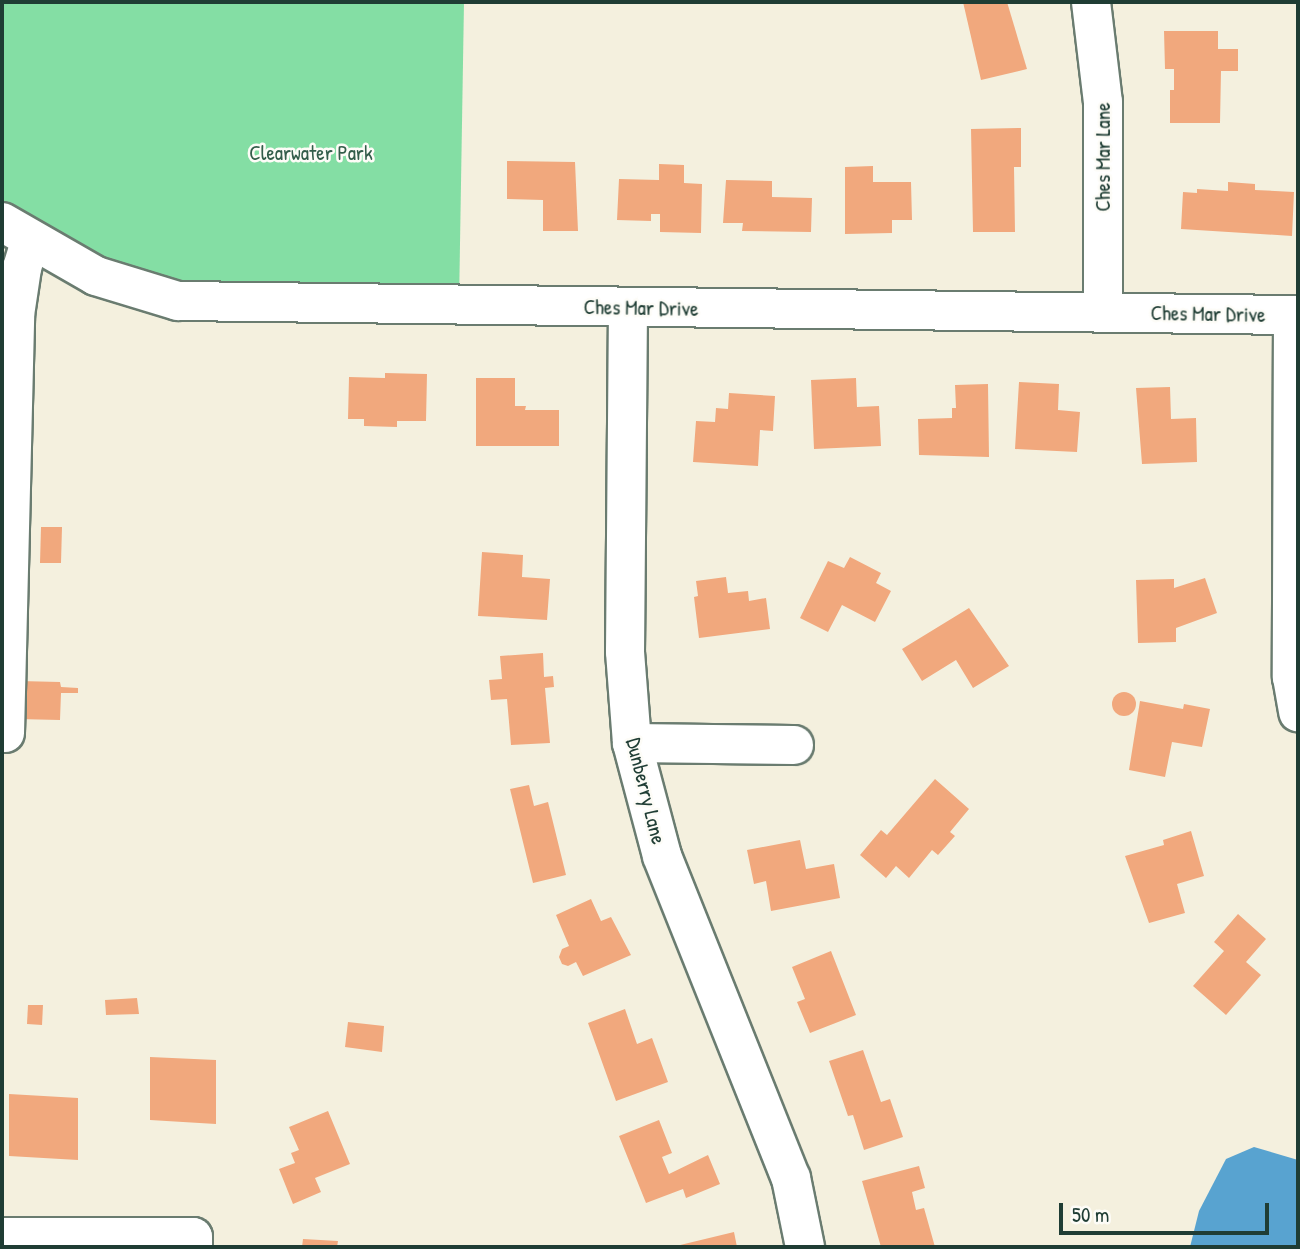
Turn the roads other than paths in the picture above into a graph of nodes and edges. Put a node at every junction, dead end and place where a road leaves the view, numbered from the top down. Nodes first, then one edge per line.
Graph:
1 (1091, 2) edge
2 (17, 231) edge
3 (628, 308) junction
4 (1102, 313) junction
5 (1296, 315) edge
6 (1298, 712) edge
7 (5, 733) dead end
8 (632, 743) junction
9 (794, 745) dead end
10 (2, 1237) edge
11 (193, 1247) edge
12 (805, 1247) edge

1 - 4 street, Ches Mar Lane
2 - 3 street, Ches Mar Drive
2 - 7 street
3 - 4 street, Ches Mar Drive
3 - 8 street, Dunberry Lane
4 - 5 street, Ches Mar Drive
5 - 6 street
8 - 9 street
8 - 12 street, Dunberry Lane
10 - 11 street

